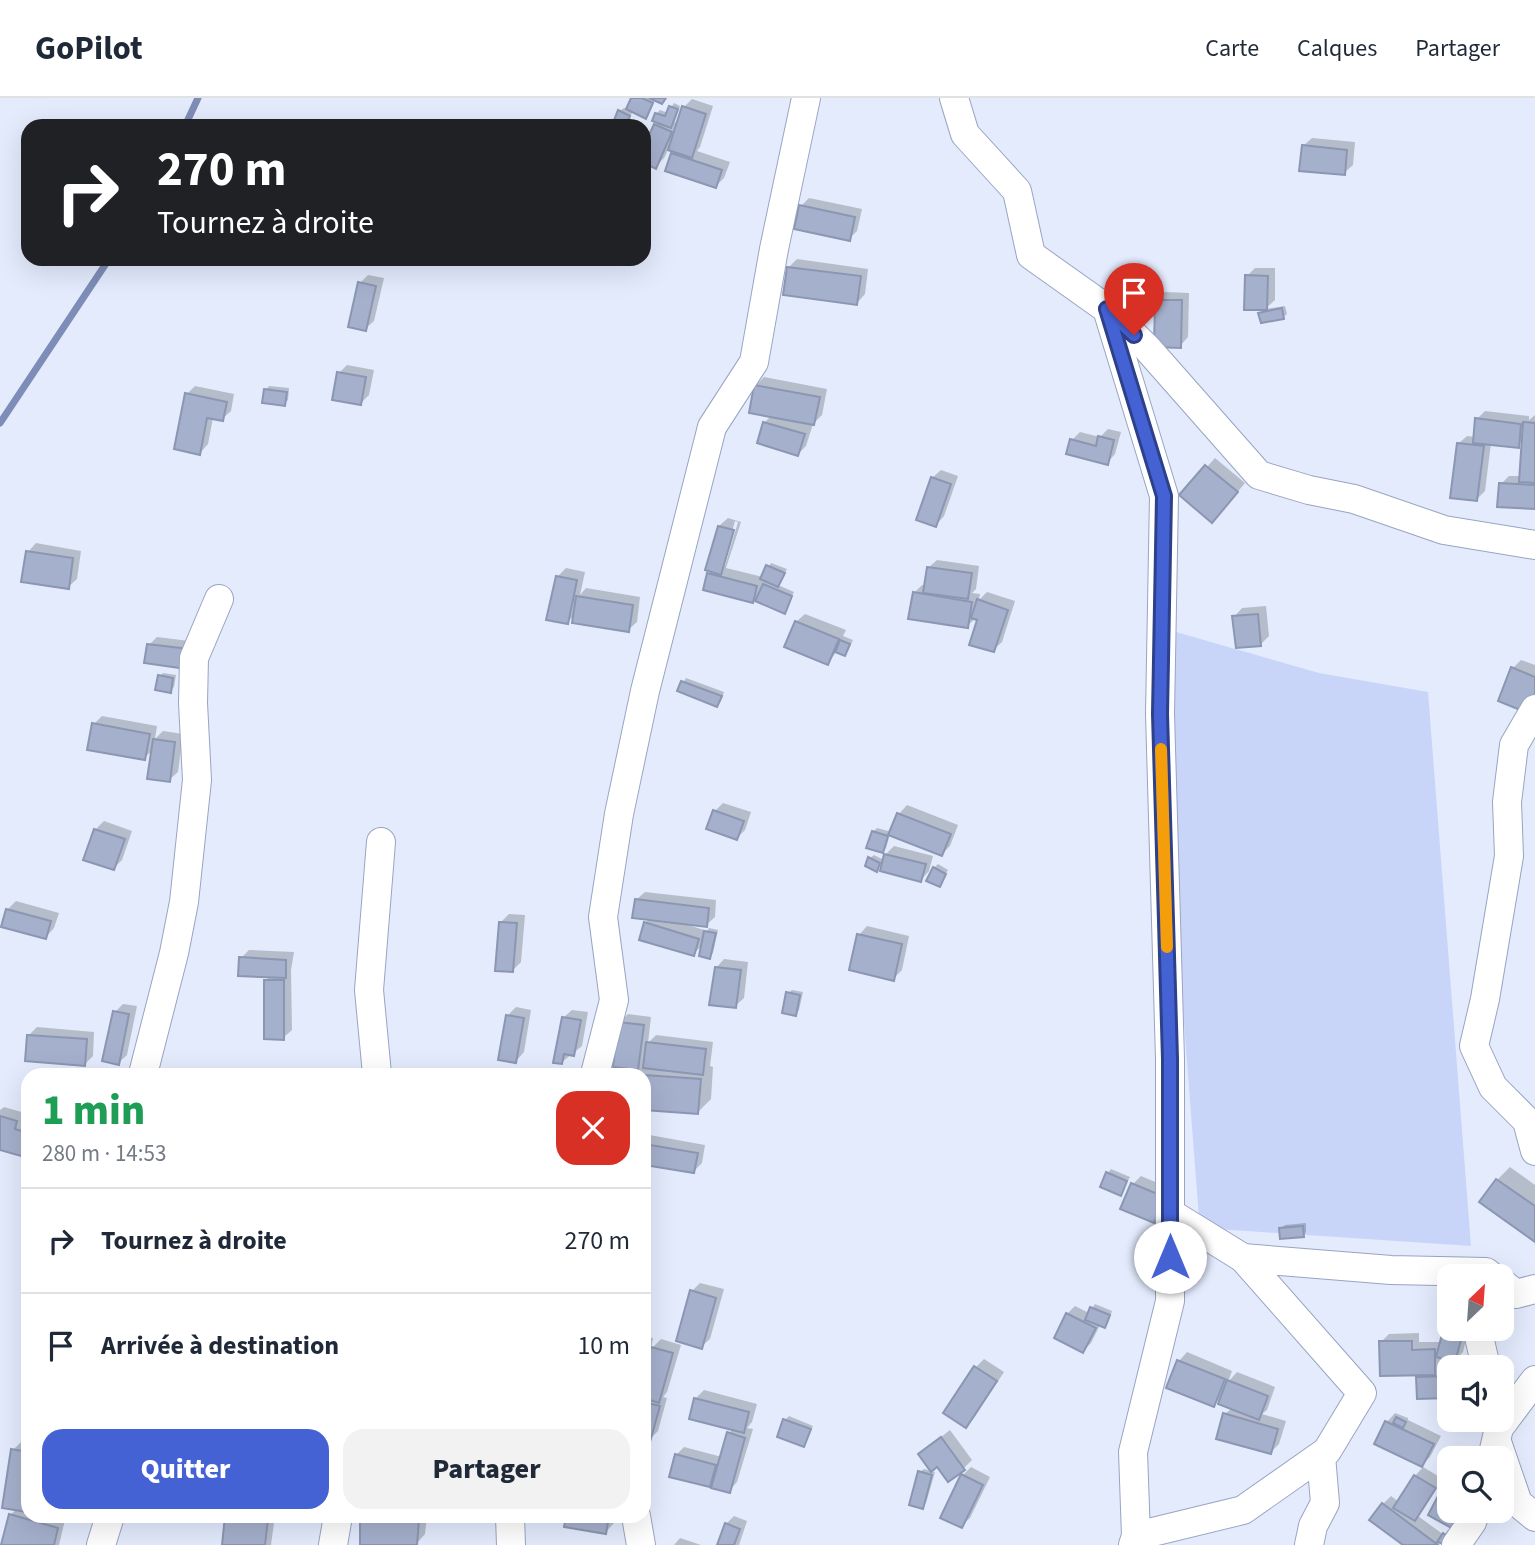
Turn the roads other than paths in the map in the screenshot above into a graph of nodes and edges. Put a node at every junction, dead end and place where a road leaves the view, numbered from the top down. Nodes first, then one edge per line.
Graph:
1 (806, 98) edge
2 (954, 98) edge
3 (1107, 309) junction
4 (1535, 545) edge
5 (219, 599) dead end
6 (1535, 709) edge
7 (381, 842) dead end
8 (145, 1068) edge
9 (376, 1068) edge
10 (597, 1068) edge
11 (1535, 1151) edge
12 (1170, 1213) junction
13 (1243, 1258) junction
14 (1437, 1273) edge
15 (1535, 1289) edge
16 (1514, 1292) edge
17 (1535, 1380) edge
18 (1497, 1437) edge
19 (1321, 1455) junction
20 (1535, 1517) edge
21 (108, 1523) edge
22 (337, 1523) edge
23 (510, 1523) edge
24 (637, 1523) edge
25 (1471, 1523) edge
26 (1135, 1541) edge
27 (101, 1545) edge
28 (332, 1545) edge
29 (511, 1545) edge
30 (641, 1545) edge
31 (1309, 1545) edge
32 (1455, 1545) edge

1 - 10 street
2 - 3 street
3 - 4 street
3 - 12 street
5 - 8 street
6 - 11 street
7 - 9 street
12 - 13 street
12 - 26 street
13 - 14 street
13 - 19 street
15 - 16 street
17 - 18 street
18 - 20 street
19 - 26 street
19 - 31 street
21 - 27 street
22 - 28 street
23 - 29 street
24 - 30 street
25 - 32 street

